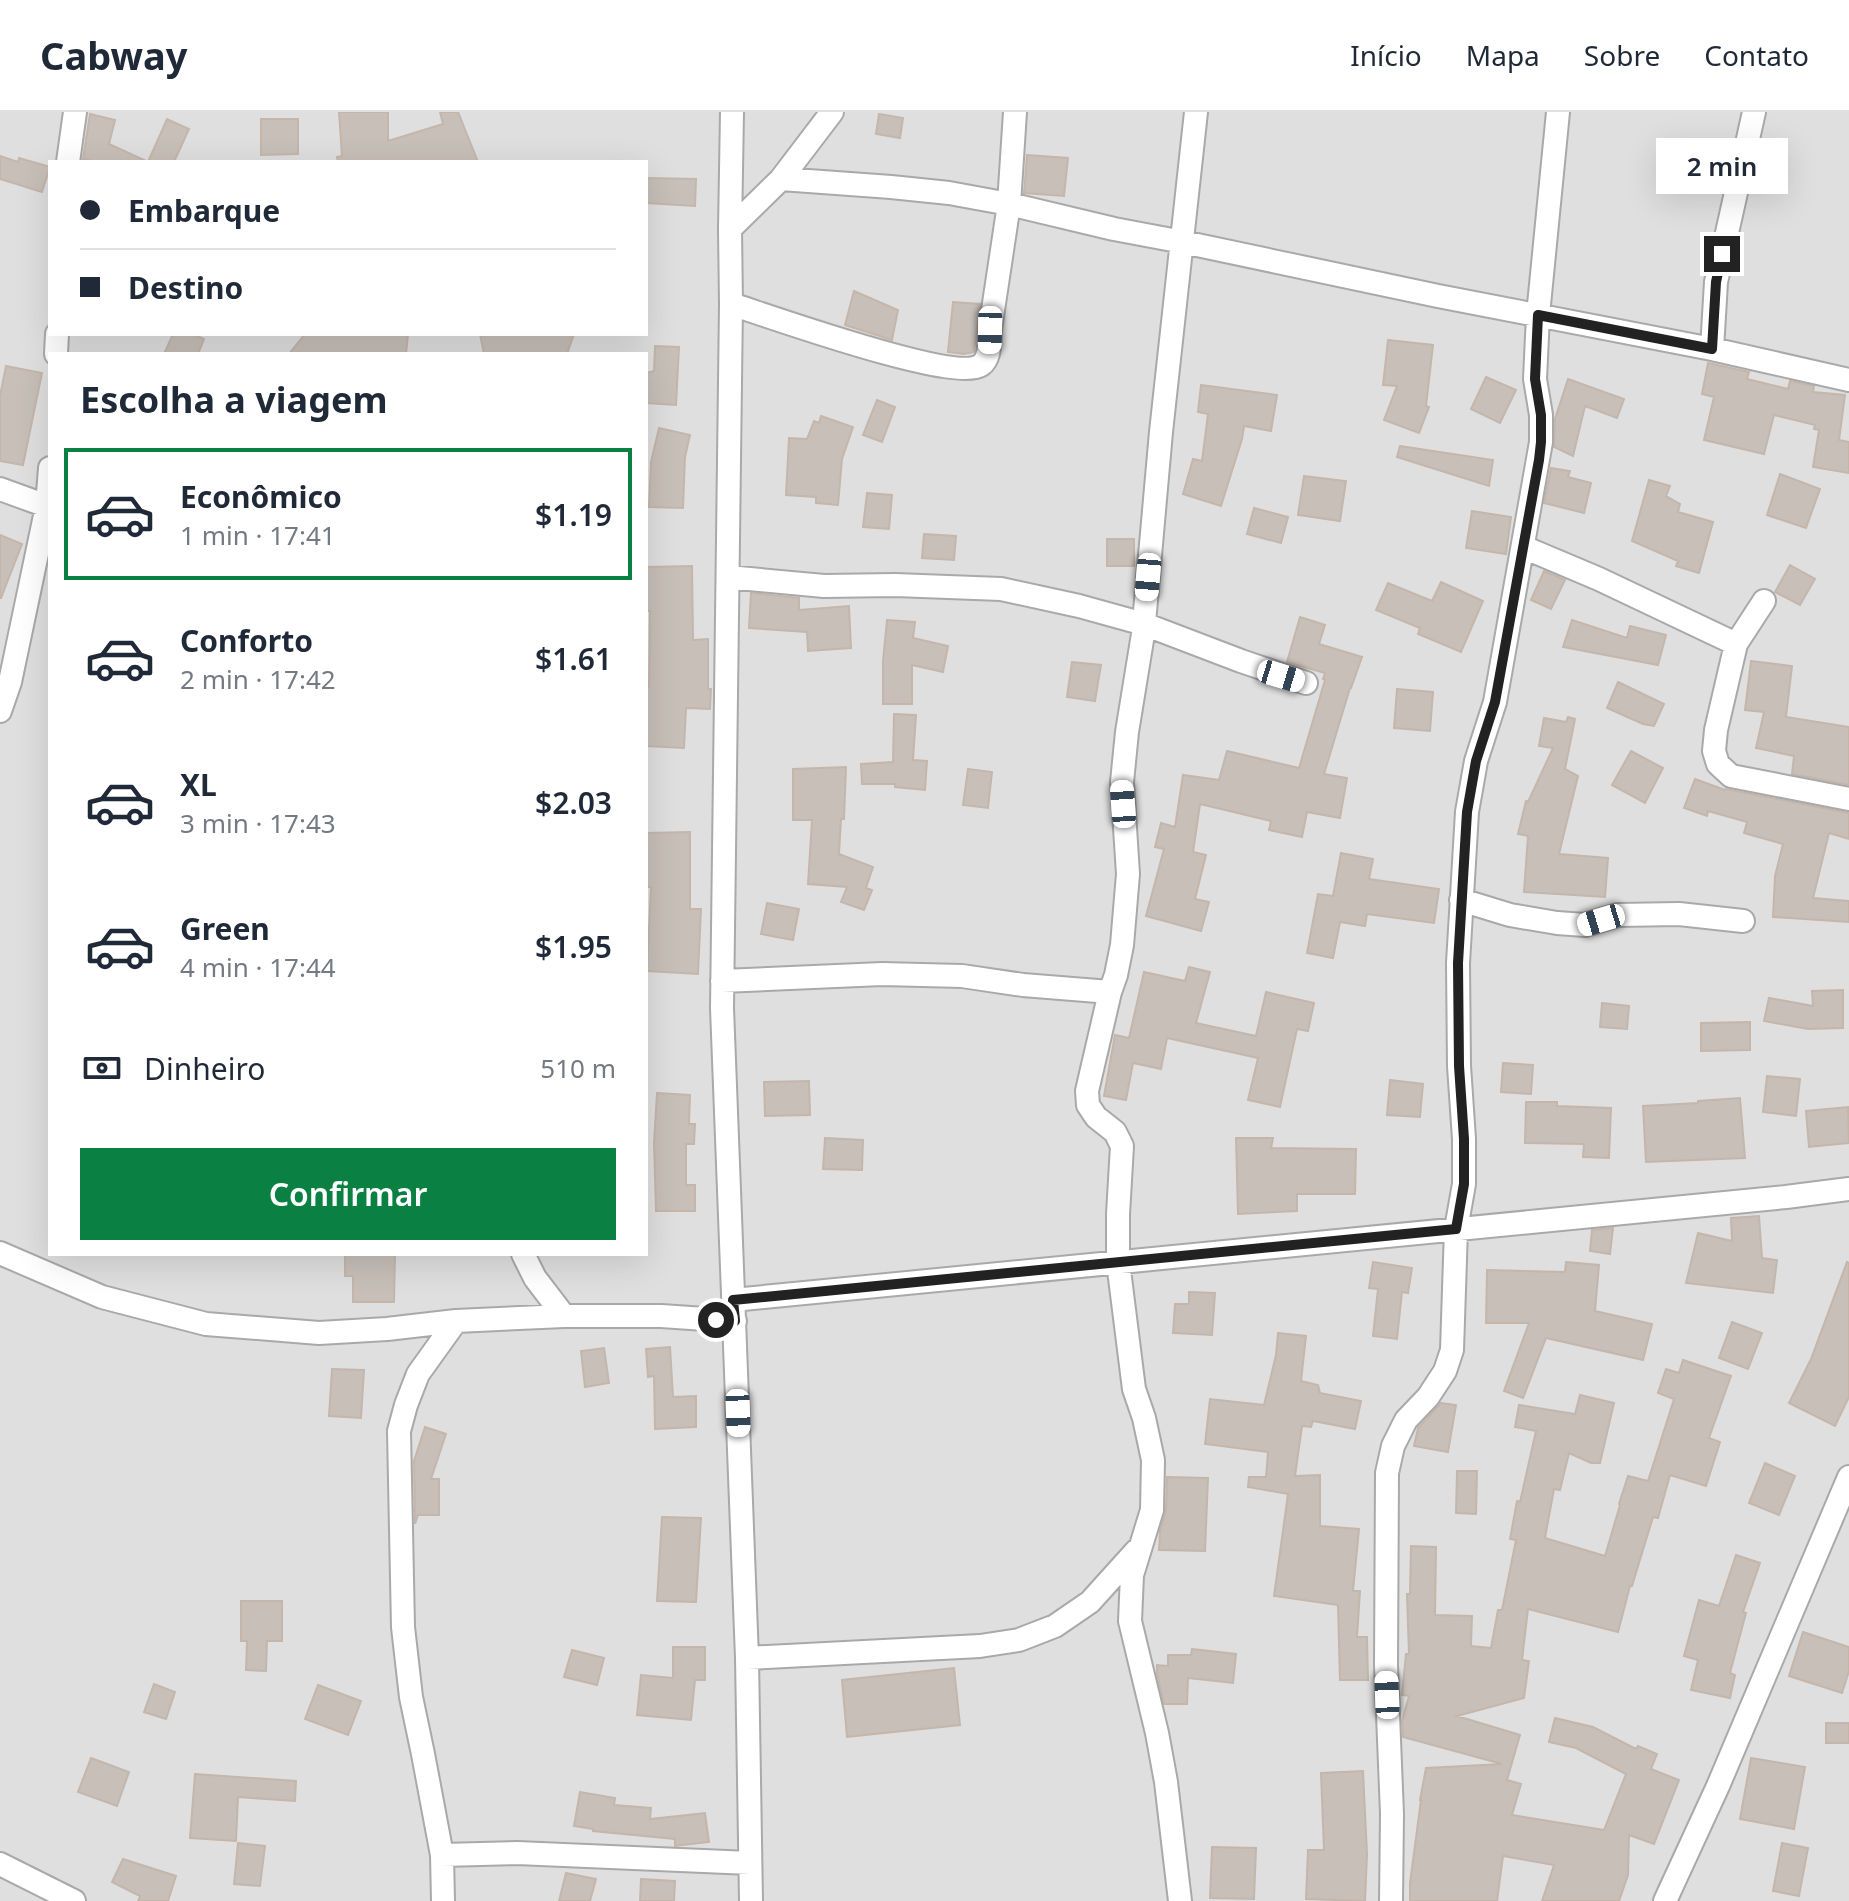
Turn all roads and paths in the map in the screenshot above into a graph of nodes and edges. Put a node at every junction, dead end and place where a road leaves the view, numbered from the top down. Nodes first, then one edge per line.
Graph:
1 (75, 112) edge
2 (732, 112) edge
3 (832, 112) edge
4 (1015, 112) edge
5 (1196, 112) edge
6 (1558, 112) edge
7 (1754, 112) edge
8 (68, 160) edge
9 (781, 179) junction
10 (1009, 204) junction
11 (730, 229) junction
12 (1183, 242) junction
13 (731, 304) junction
14 (1538, 315) junction
15 (1712, 349) junction
16 (1849, 380) edge
17 (0, 489) edge
18 (48, 496) edge
19 (47, 506) junction
20 (1523, 547) junction
21 (728, 577) junction
22 (1764, 601) dead end
23 (1144, 624) junction
24 (1736, 644) junction
25 (1306, 683) dead end
26 (0, 711) edge
27 (1849, 799) edge
28 (1461, 900) junction
29 (1743, 921) dead end
30 (722, 981) junction
31 (1110, 992) junction
32 (1849, 1189) edge
33 (1456, 1229) junction
34 (0, 1253) edge
35 (524, 1256) edge
36 (1118, 1262) junction
37 (734, 1310) junction
38 (564, 1316) junction
39 (456, 1321) junction
40 (1849, 1477) edge
41 (1139, 1547) junction
42 (747, 1658) junction
43 (442, 1855) junction
44 (750, 1863) junction
45 (0, 1864) edge
46 (74, 1901) edge
47 (443, 1901) edge
48 (751, 1901) edge
49 (1180, 1901) edge
50 (1391, 1901) edge
51 (1665, 1901) edge

1 - 8 street
2 - 11 street
3 - 9 street
4 - 10 street
5 - 12 street
6 - 14 street
7 - 15 street
9 - 10 street
9 - 11 street
10 - 12 street
10 - 13 street
11 - 13 street
12 - 14 street
12 - 23 street
13 - 21 street
14 - 15 street
14 - 20 street
15 - 16 street
17 - 19 street
18 - 19 street
19 - 26 street
20 - 24 street
20 - 28 street
21 - 23 street
21 - 30 street
22 - 24 street
23 - 25 street
23 - 31 street
24 - 27 street
28 - 29 street
28 - 33 street
30 - 31 street
30 - 37 street
31 - 36 street
32 - 33 street
33 - 36 street
33 - 50 street
34 - 39 street
35 - 38 street
36 - 37 street
36 - 41 street
37 - 38 street
37 - 42 street
38 - 39 street
39 - 43 street
40 - 51 street
41 - 42 street
41 - 49 street
42 - 44 street
43 - 44 street
43 - 47 street
44 - 48 street
45 - 46 street

